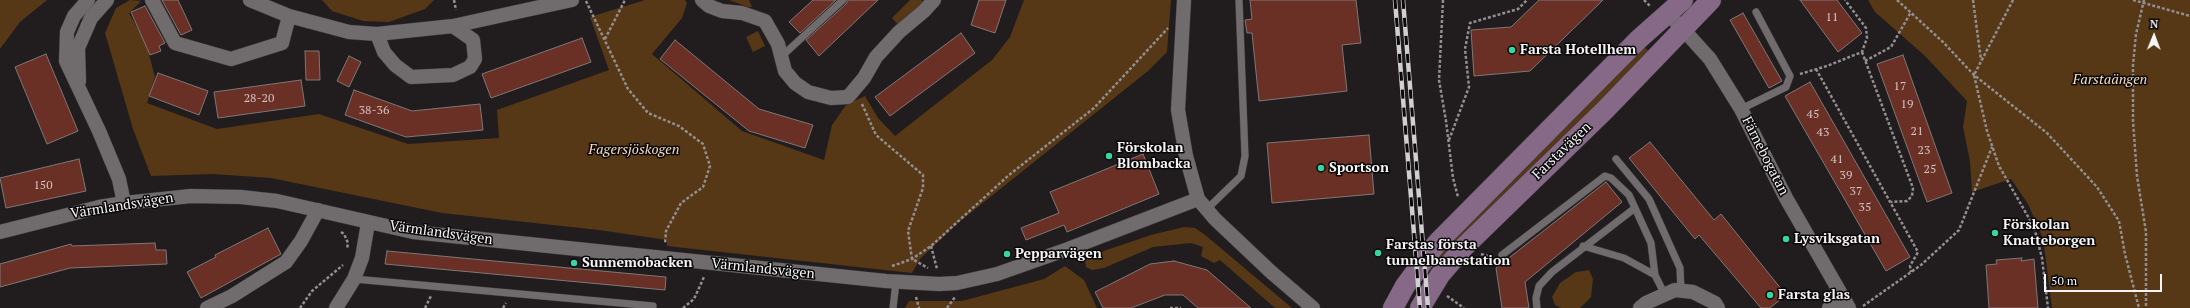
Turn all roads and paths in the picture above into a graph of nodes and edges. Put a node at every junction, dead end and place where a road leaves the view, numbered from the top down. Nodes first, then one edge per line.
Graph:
1 (88, 0) edge
2 (107, 0) edge
3 (152, 0) edge
4 (250, 0) edge
5 (572, 0) edge
6 (586, 0) edge
7 (625, 0) edge
8 (702, 0) edge
9 (843, 0) edge
10 (934, 0) edge
11 (1239, 0) edge
12 (1442, 0) edge
13 (1527, 0) edge
14 (1711, 0) edge
15 (1845, 0) edge
16 (1897, 0) edge
17 (1973, 0) edge
18 (2013, 0) edge
19 (2133, 0) edge
20 (2144, 2) edge
21 (1674, 5) edge
22 (1184, 6) edge
23 (1756, 12) dead end
24 (1911, 12) junction
25 (289, 16) junction
26 (2190, 16) edge
27 (453, 26) junction
28 (1682, 28) junction
29 (377, 34) junction
30 (604, 40) junction
31 (1862, 52) junction
32 (782, 56) junction
33 (1865, 61) junction
34 (1981, 61) junction
35 (1816, 69) junction
36 (1974, 75) junction
37 (1790, 76) junction
38 (856, 89) junction
39 (81, 92) junction
40 (1741, 109) junction
41 (1448, 142) junction
42 (1992, 146) junction
43 (1616, 159) dead end
44 (1890, 202) junction
45 (124, 203) junction
46 (1460, 203) dead end
47 (1202, 204) junction
48 (1635, 208) junction
49 (318, 210) junction
50 (368, 223) junction
51 (339, 230) dead end
52 (0, 232) edge
53 (932, 246) junction
54 (1583, 246) junction
55 (1476, 251) dead end
56 (1502, 255) joint
57 (362, 258) junction
58 (664, 259) junction
59 (912, 259) junction
60 (346, 263) junction
61 (710, 264) junction
62 (886, 268) dead end
63 (344, 269) dead end
64 (1911, 272) junction
65 (1655, 275) junction
66 (354, 279) junction
67 (896, 282) junction
68 (1681, 291) junction
69 (1442, 292) dead end
70 (1665, 295) junction
71 (916, 297) dead end
72 (1845, 303) edge
73 (654, 306) dead end
74 (207, 308) edge
75 (300, 308) edge
76 (336, 308) edge
77 (683, 308) edge
78 (893, 308) edge
79 (919, 308) edge
80 (1170, 308) edge
81 (1181, 308) edge
82 (1313, 308) edge
83 (1393, 308) edge
84 (1420, 308) edge
85 (1464, 308) edge
86 (1537, 308) edge
87 (1640, 308) edge
88 (1718, 308) edge
89 (1829, 308) edge
90 (1861, 308) edge
91 (2048, 308) edge
92 (2139, 308) edge
93 (2146, 308) edge

1 - 39 street
2 - 39 street
3 - 25 street
4 - 25 street
5 - 27 street
6 - 30 path
7 - 30 path
8 - 32 street
9 - 32 lane
10 - 38 street
11 - 47 lane
12 - 41 path
13 - 41 path
14 - 28 street, Farstavägen
15 - 31 path
16 - 24 path
17 - 34 path
18 - 34 path
19 - 20 path
20 - 26 path
20 - 93 path
21 - 28 street, Färnebogatan
21 - 83 street, Farstavägen
22 - 47 street
22 - 53 path
23 - 37 lane
24 - 33 path
24 - 36 path
25 - 29 street
27 - 29 street
27 - 29 street
28 - 40 street, Färnebogatan
28 - 84 street, Farstavägen
30 - 58 path
31 - 33 path
31 - 35 path
32 - 38 street
33 - 44 path
34 - 36 path
35 - 37 path
35 - 44 path
36 - 42 path
36 - 92 path
37 - 40 lane
38 - 59 path
39 - 45 street
40 - 72 street, Färnebogatan
41 - 46 path
42 - 64 path
42 - 91 path
43 - 68 lane
44 - 64 path
45 - 49 street, Värmlandsvägen
45 - 52 street, Värmlandsvägen
47 - 67 street, Värmlandsvägen
47 - 82 street
48 - 54 lane
48 - 56 lane
48 - 65 lane
49 - 50 street, Värmlandsvägen
49 - 74 street
50 - 57 street
50 - 58 street, Värmlandsvägen
51 - 60 path
53 - 59 path
53 - 59 path
54 - 65 lane
54 - 86 lane
55 - 56 path
57 - 60 path
57 - 66 street
58 - 61 street, Värmlandsvägen
59 - 62 path
60 - 63 path
60 - 75 path
61 - 67 street, Värmlandsvägen
61 - 77 path
64 - 90 path
65 - 70 lane
66 - 73 lane
66 - 76 street
67 - 78 lane
68 - 70 street
68 - 88 street
69 - 85 path
70 - 87 street
71 - 79 path
72 - 89 street
80 - 81 path

